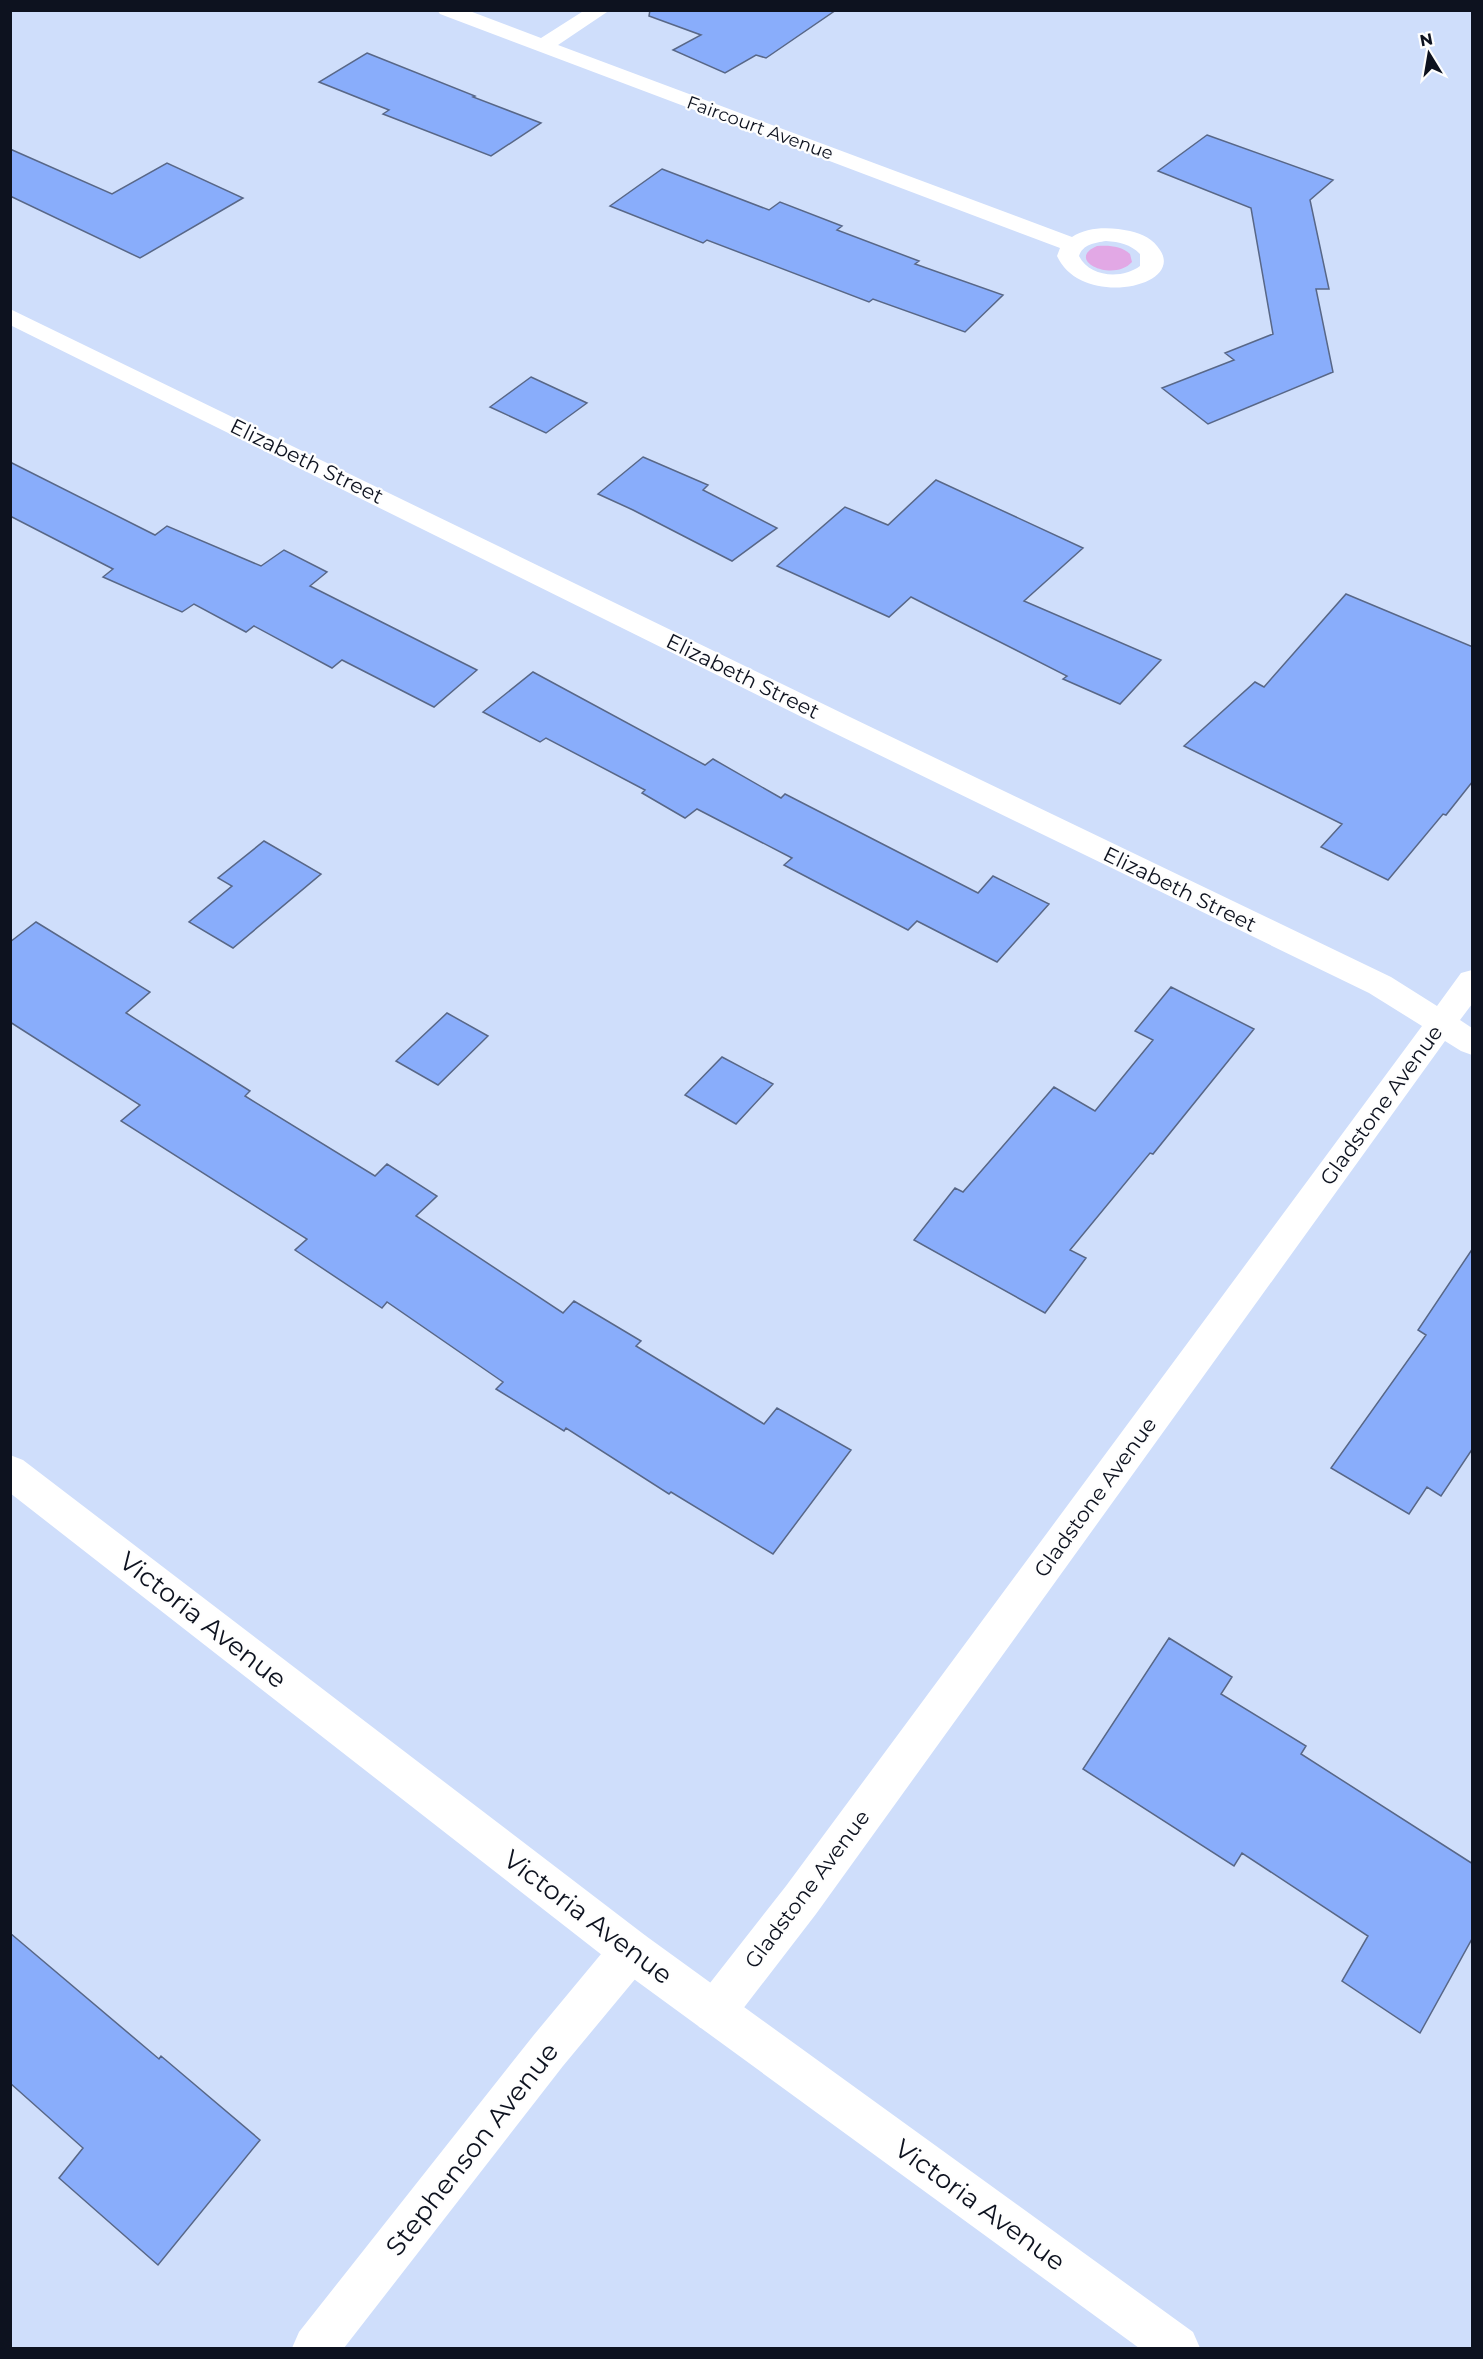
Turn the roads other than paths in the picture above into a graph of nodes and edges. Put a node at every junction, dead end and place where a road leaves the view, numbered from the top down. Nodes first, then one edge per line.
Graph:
1 (447, 10) edge
2 (600, 10) edge
3 (542, 46) junction
4 (1072, 245) dead end
5 (10, 316) edge
6 (1473, 981) edge
7 (1440, 1023) junction
8 (1473, 1043) edge
9 (10, 1471) edge
10 (631, 1951) junction
11 (714, 2012) junction
12 (315, 2349) edge
13 (1177, 2349) edge

1 - 3 street, Faircourt Avenue
2 - 3 street
3 - 4 street, Faircourt Avenue
5 - 7 street, Elizabeth Street
6 - 7 street, Gladstone Avenue
7 - 8 street, Elizabeth Street
7 - 11 street, Gladstone Avenue
9 - 10 street, Victoria Avenue
10 - 11 street, Victoria Avenue
10 - 12 street, Stephenson Avenue
11 - 13 street, Victoria Avenue

